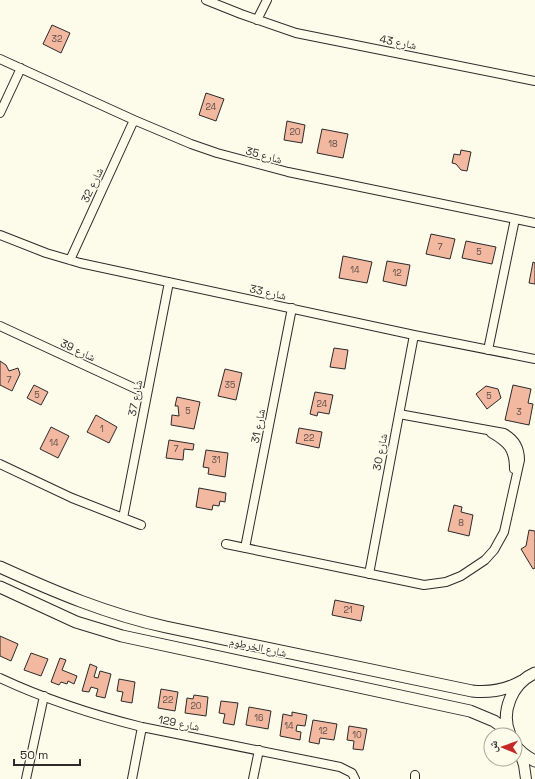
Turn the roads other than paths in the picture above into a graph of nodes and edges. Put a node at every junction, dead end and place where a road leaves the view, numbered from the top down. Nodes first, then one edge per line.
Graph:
1 (206, 0) edge
2 (267, 0) edge
3 (257, 20) junction
4 (0, 59) edge
5 (21, 68) junction
6 (535, 81) edge
7 (0, 113) edge
8 (134, 120) junction
9 (516, 219) junction
10 (535, 223) edge
11 (0, 235) edge
12 (70, 260) junction
13 (169, 282) junction
14 (292, 308) junction
15 (0, 326) edge
16 (414, 335) junction
17 (488, 350) junction
18 (535, 359) edge
19 (147, 394) junction
20 (399, 414) junction
21 (0, 464) edge
22 (123, 518) junction
23 (141, 525) dead end
24 (226, 544) dead end
25 (245, 548) junction
26 (0, 566) edge
27 (368, 574) junction
28 (0, 587) edge
29 (535, 673) edge
30 (0, 678) edge
31 (522, 681) junction
32 (44, 696) junction
33 (142, 727) junction
34 (502, 727) edge
35 (508, 727) edge
36 (259, 750) junction
37 (523, 753) edge
38 (535, 761) edge
39 (523, 762) edge
40 (26, 779) edge
41 (132, 779) edge
42 (253, 779) edge
43 (355, 779) edge
44 (526, 779) edge

1 - 3 street, شارع 43
2 - 3 street
3 - 6 street, شارع 43
4 - 5 street, شارع 35
5 - 7 street
5 - 8 street, شارع 35
8 - 9 street, شارع 35
8 - 12 street, شارع 32
9 - 10 street, شارع 35
9 - 17 street
11 - 12 street, شارع 33
12 - 13 street, شارع 33
13 - 14 street, شارع 33
13 - 19 street, شارع 37
14 - 16 street, شارع 33
14 - 25 street, شارع 31
15 - 19 street, شارع 39
16 - 17 street, شارع 33
16 - 20 street, شارع 30
17 - 18 street, شارع 33
19 - 22 street, شارع 37
20 - 27 street, شارع 30
20 - 27 street
21 - 22 street
22 - 23 street
24 - 25 street
25 - 27 street
26 - 31 main road, شارع الخرطوم
28 - 34 main road, شارع الخرطوم
29 - 31 main road, شارع الخرطوم
30 - 32 street, شارع 129
31 - 35 main road
32 - 33 street, شارع 129
32 - 40 street
33 - 36 street, شارع 129
33 - 41 street
36 - 42 street
36 - 43 street, شارع 129
37 - 38 main road
39 - 44 street

